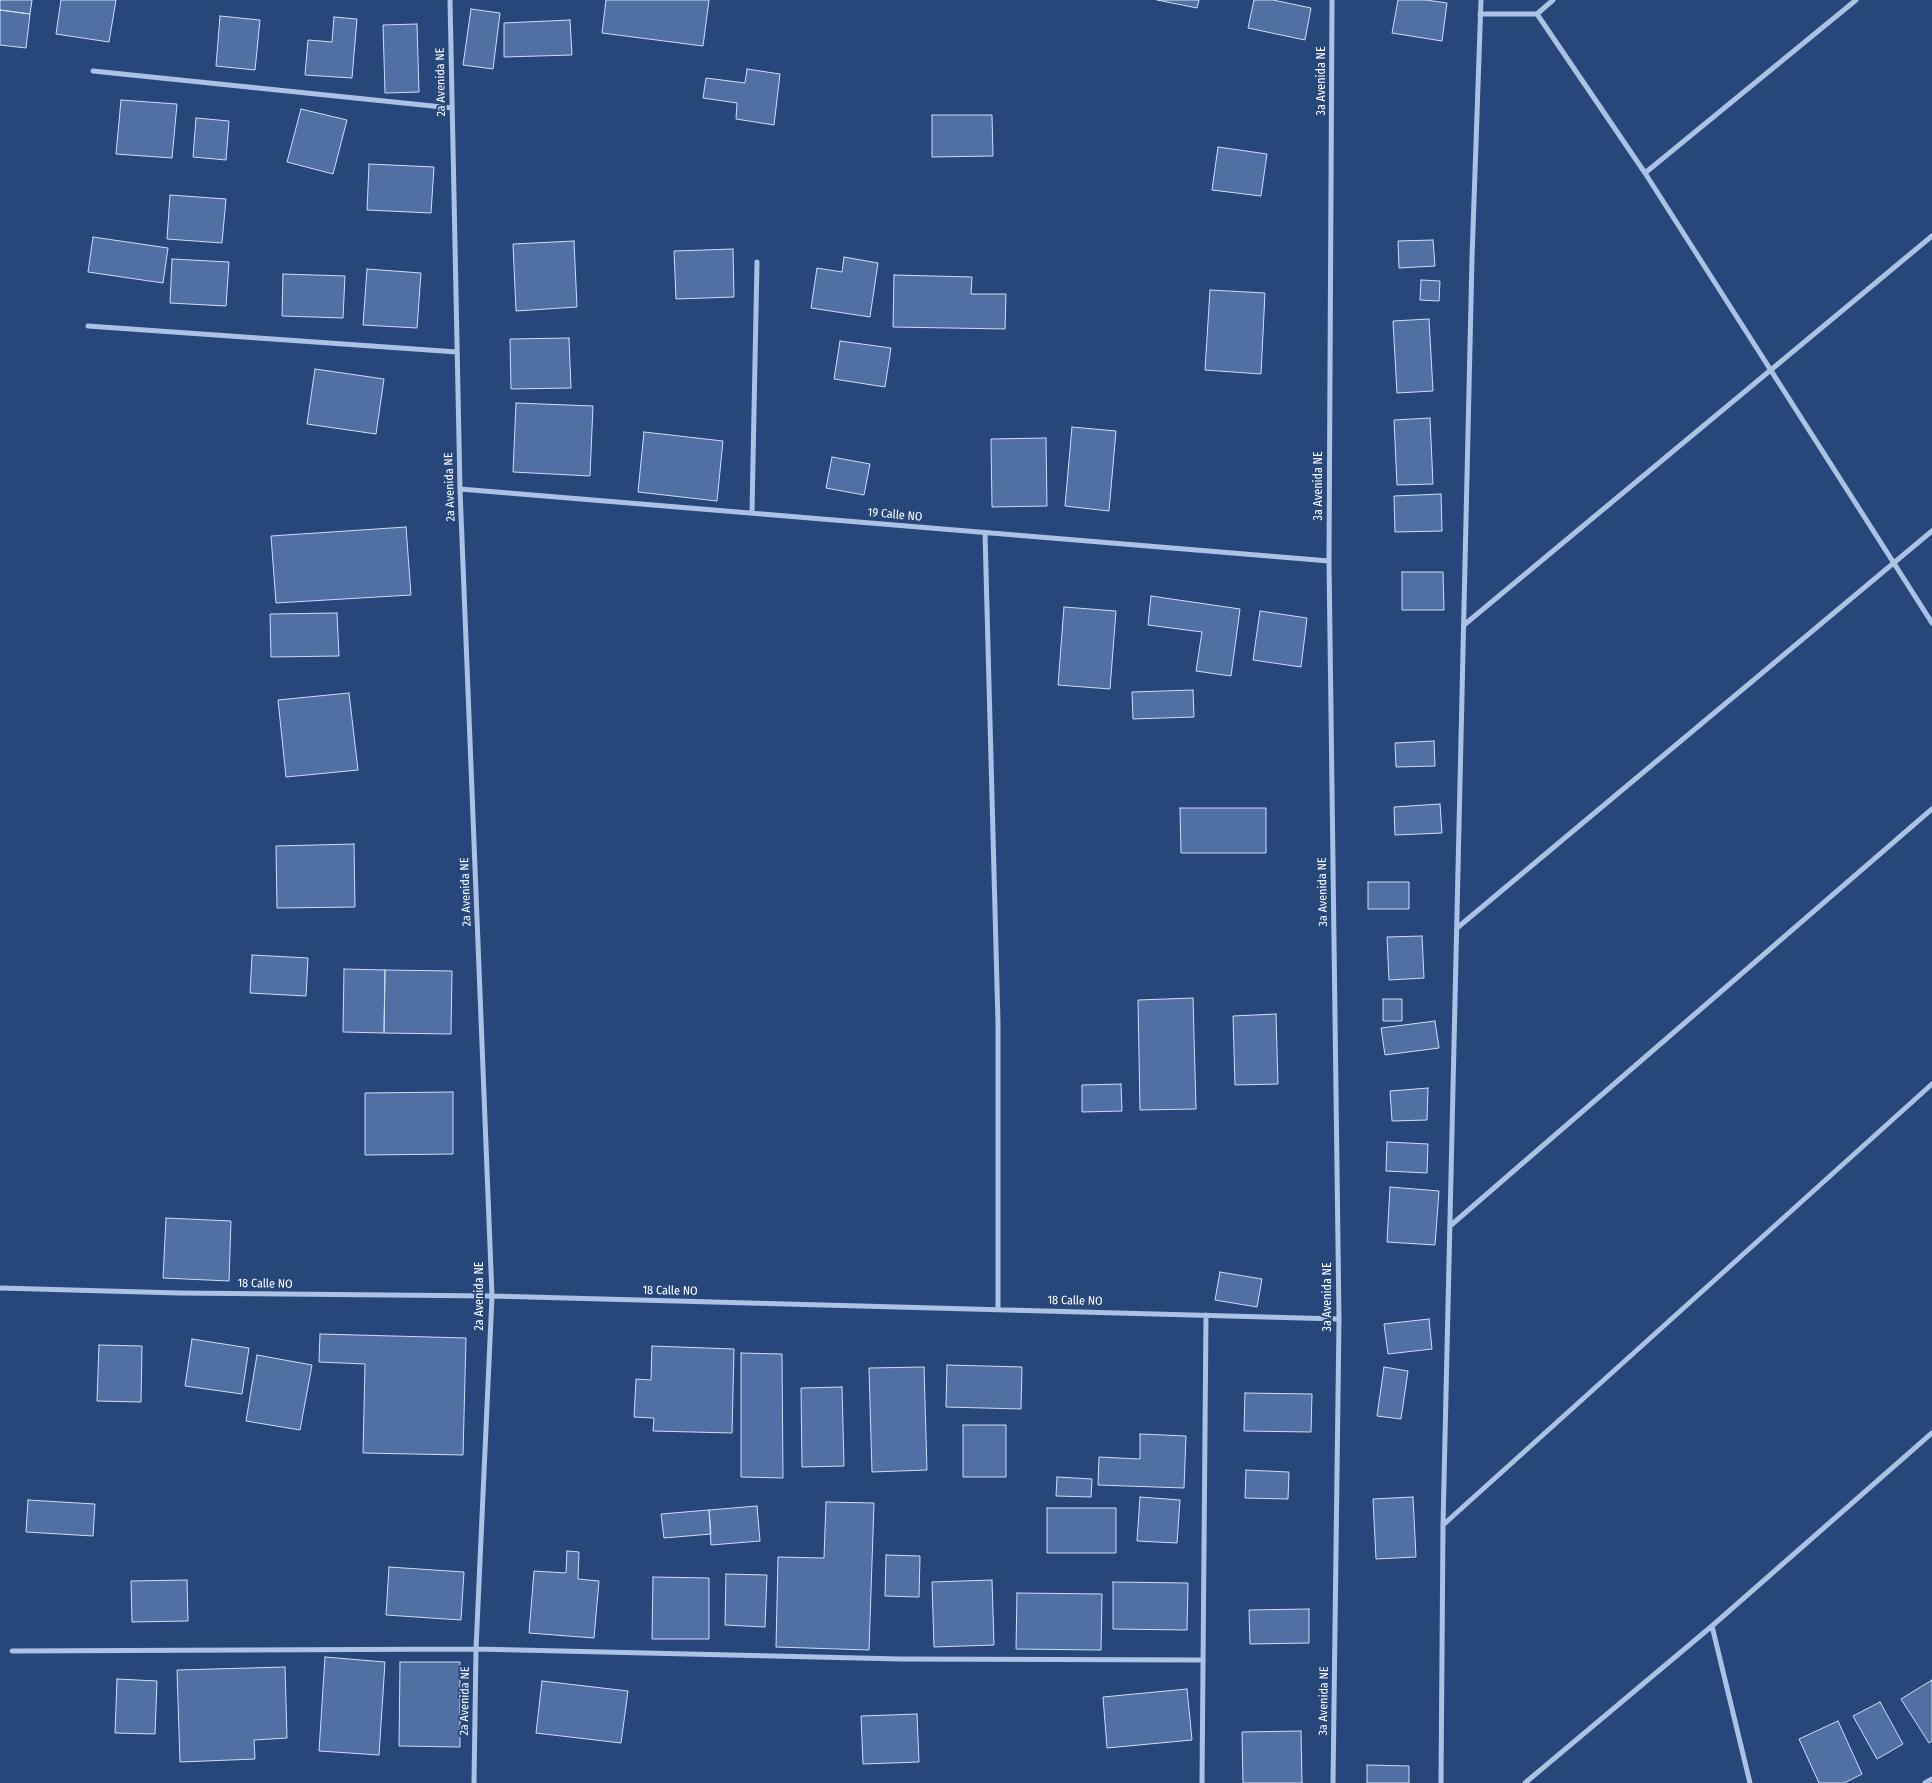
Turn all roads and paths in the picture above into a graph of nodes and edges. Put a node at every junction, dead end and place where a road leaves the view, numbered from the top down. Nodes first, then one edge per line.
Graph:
1 (450, 0) edge
2 (1332, 0) edge
3 (1481, 0) edge
4 (1553, 0) edge
5 (1856, 0) edge
6 (1480, 14) junction
7 (1537, 14) junction
8 (93, 71) dead end
9 (452, 108) junction
10 (1645, 173) junction
11 (1932, 236) edge
12 (757, 262) dead end
13 (88, 326) dead end
14 (457, 352) junction
15 (1772, 370) junction
16 (460, 489) junction
17 (752, 512) junction
18 (1932, 531) edge
19 (985, 533) junction
20 (1329, 561) junction
21 (1893, 562) junction
22 (1932, 623) edge
23 (1464, 625) junction
24 (1932, 809) edge
25 (1457, 928) junction
26 (1932, 1084) edge
27 (1450, 1226) junction
28 (0, 1288) edge
29 (492, 1296) junction
30 (998, 1309) junction
31 (1206, 1315) junction
32 (1339, 1319) junction
33 (1932, 1433) edge
34 (1443, 1525) junction
35 (1712, 1626) junction
36 (476, 1649) junction
37 (12, 1651) dead end
38 (1203, 1660) junction
39 (1932, 1779) edge
40 (474, 1783) edge
41 (1202, 1783) edge
42 (1333, 1783) edge
43 (1441, 1783) edge
44 (1525, 1783) edge
45 (1750, 1783) edge
46 (1925, 1783) edge

1 - 9 street, 2a Avenida NE
2 - 20 street, 3a Avenida NE
3 - 6 street
4 - 7 street
5 - 10 street
6 - 7 street
6 - 23 street
7 - 10 street
8 - 9 street
9 - 14 street, 2a Avenida NE
10 - 15 street
11 - 15 street
12 - 17 street
13 - 14 street
14 - 16 street, 2a Avenida NE
15 - 21 street
15 - 23 street
16 - 17 street, 19 Calle NO
16 - 29 street, 2a Avenida NE
17 - 19 street, 19 Calle NO
18 - 21 street
19 - 20 street, 19 Calle NO
19 - 30 street
20 - 32 street, 3a Avenida NE
21 - 22 street
21 - 25 street
23 - 25 street
24 - 27 street
25 - 27 street
26 - 34 street
27 - 34 street
28 - 29 street, 18 Calle NO
29 - 30 street, 18 Calle NO
29 - 36 street, 2a Avenida NE
30 - 31 street, 18 Calle NO
31 - 32 street, 18 Calle NO
31 - 38 street
32 - 42 street, 3a Avenida NE
33 - 35 street
34 - 43 street
35 - 44 street
35 - 45 street
36 - 37 street
36 - 38 street
36 - 40 street, 2a Avenida NE
38 - 41 street
39 - 46 street

